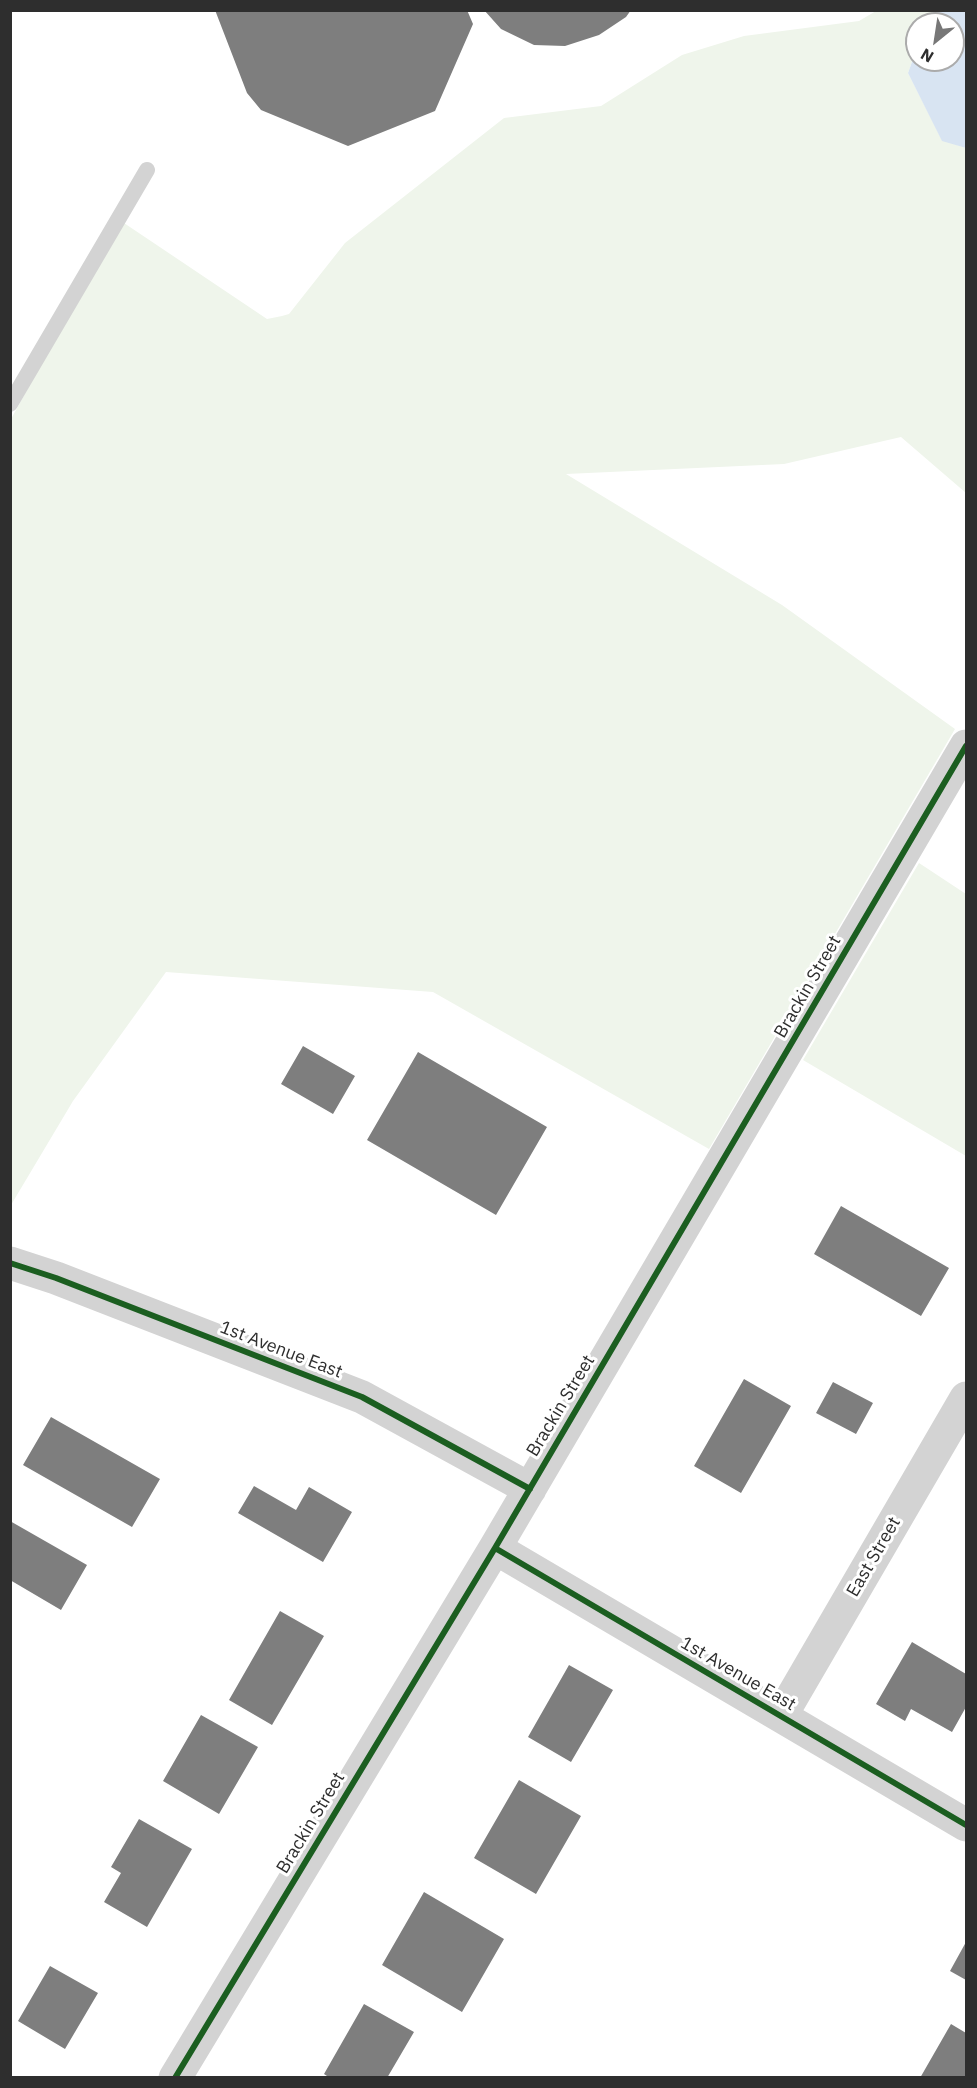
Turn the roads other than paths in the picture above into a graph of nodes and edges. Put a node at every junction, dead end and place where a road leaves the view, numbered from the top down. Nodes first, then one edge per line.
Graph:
1 (147, 170) dead end
2 (10, 404) edge
3 (966, 746) edge
4 (10, 1263) edge
5 (966, 1398) edge
6 (530, 1489) junction
7 (495, 1548) junction
8 (781, 1716) junction
9 (966, 1825) edge
10 (175, 2078) edge

1 - 2 lane
3 - 6 street, Brackin Street
4 - 6 street, 1st Avenue East
5 - 8 street, East Street
6 - 7 street, Brackin Street
7 - 8 street, 1st Avenue East
7 - 10 street, Brackin Street
8 - 9 street, 1st Avenue East

